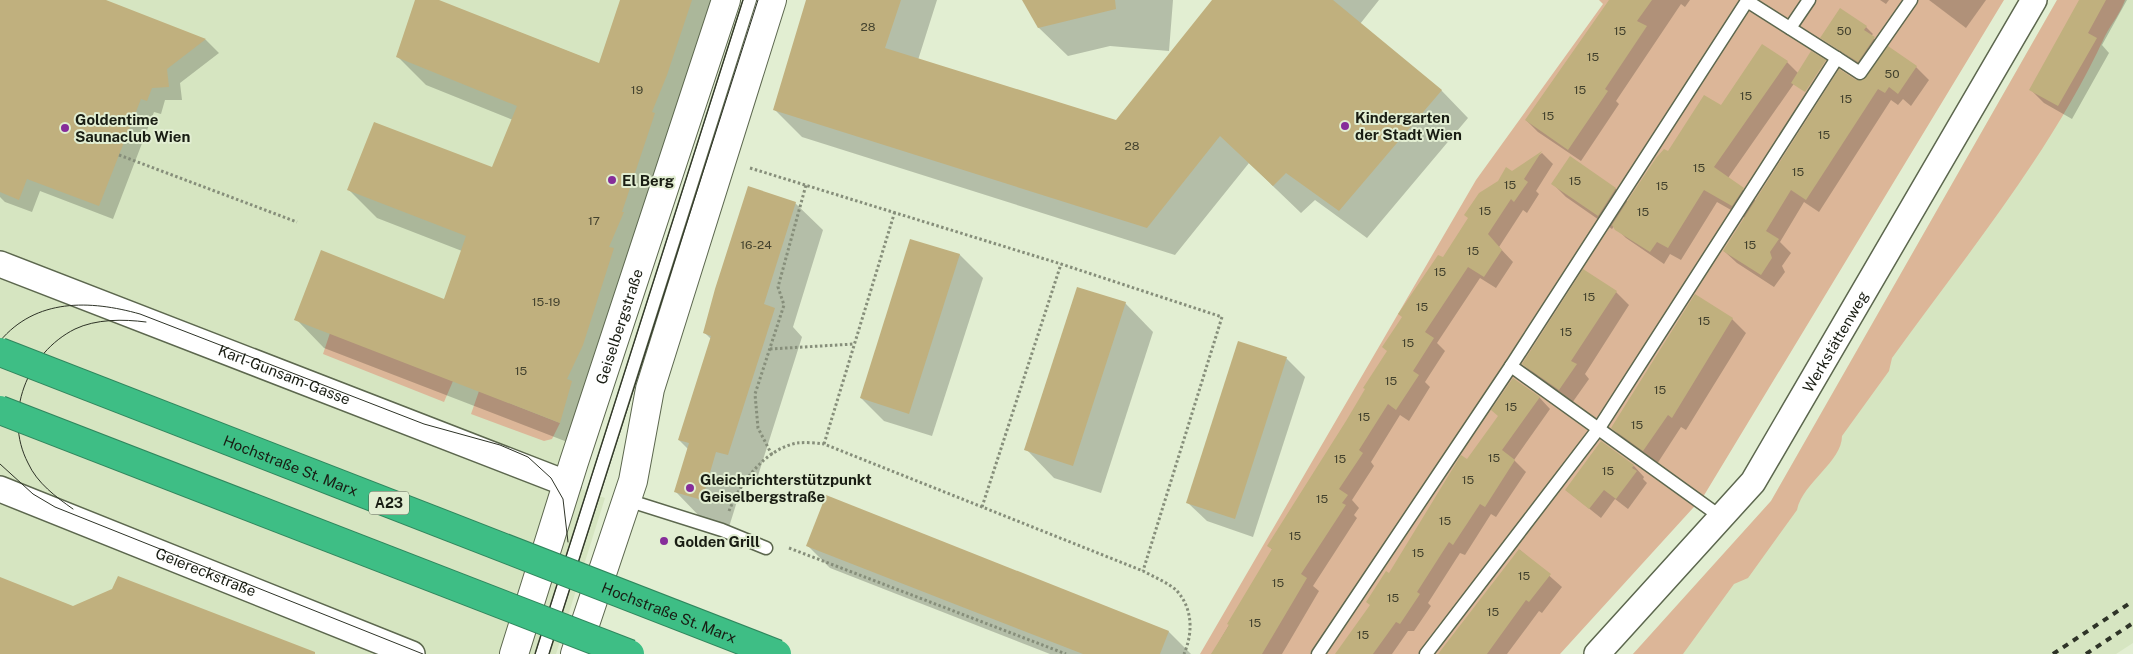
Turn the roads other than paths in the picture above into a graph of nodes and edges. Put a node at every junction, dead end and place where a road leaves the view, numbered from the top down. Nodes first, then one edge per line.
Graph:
1 (726, 0) edge
2 (750, 0) edge
3 (772, 0) edge
4 (1809, 0) edge
5 (1911, 0) edge
6 (2034, 0) edge
7 (1790, 28) junction
8 (1837, 58) junction
9 (0, 264) edge
10 (0, 352) edge
11 (1511, 366) junction
12 (0, 410) edge
13 (1599, 428) junction
14 (568, 484) junction
15 (0, 490) edge
16 (628, 500) junction
17 (1721, 517) junction
18 (766, 548) road end
19 (412, 654) edge
20 (514, 654) edge
21 (542, 654) edge
22 (575, 654) edge
23 (630, 654) edge
24 (778, 654) edge
25 (1318, 654) edge
26 (1426, 654) edge
27 (1597, 654) edge

1 - 14 main road, Geiselbergstraße
2 - 21 lane
3 - 16 main road
4 - 7 lane
5 - 8 lane
6 - 17 street, Werkstättenweg
7 - 8 lane
7 - 11 lane
8 - 13 lane
9 - 14 street, Karl-Gunsam-Gasse
10 - 24 highway, Hochstraße St. Marx / A23, bridge
11 - 13 lane
11 - 25 lane
12 - 23 highway, bridge
13 - 17 lane
13 - 26 lane
14 - 20 main road, Geiselbergstraße
15 - 19 street, Geiereckstraße
16 - 18 lane
16 - 22 main road
17 - 27 street, Werkstättenweg

